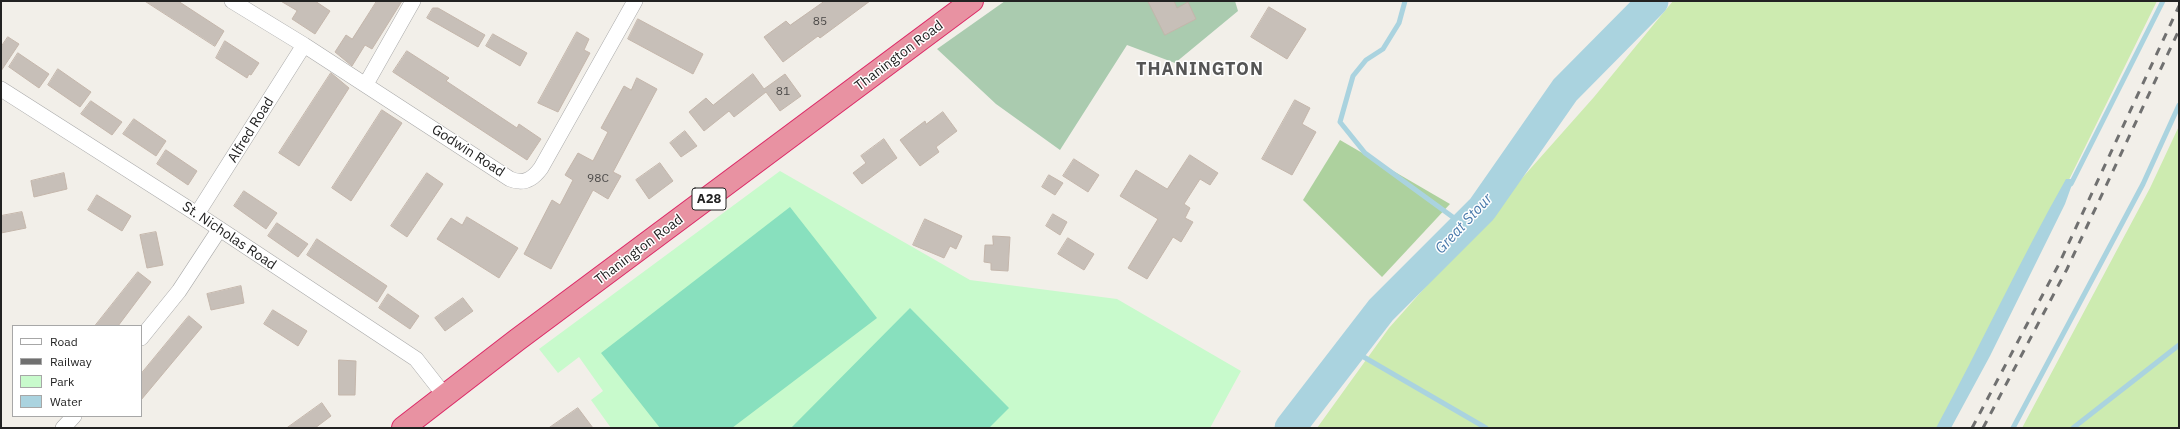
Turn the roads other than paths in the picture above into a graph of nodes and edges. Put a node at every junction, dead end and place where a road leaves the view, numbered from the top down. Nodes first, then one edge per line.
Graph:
1 (232, 1) edge
2 (413, 1) edge
3 (635, 1) edge
4 (972, 1) edge
5 (304, 45) junction
6 (366, 84) junction
7 (1, 89) edge
8 (197, 214) junction
9 (219, 230) junction
10 (142, 337) edge
11 (445, 396) junction
12 (73, 417) edge
13 (63, 428) edge
14 (403, 428) edge

1 - 5 street, Godwin Road
2 - 6 street
3 - 6 street, Godwin Road
4 - 11 highway, Thanington Road / A28
5 - 6 street, Godwin Road
5 - 8 street, Alfred Road
7 - 8 street, St. Nicholas Road
8 - 9 street, St. Nicholas Road
9 - 10 street
9 - 11 street, St. Nicholas Road
11 - 14 highway, Thanington Road / A28
12 - 13 street

